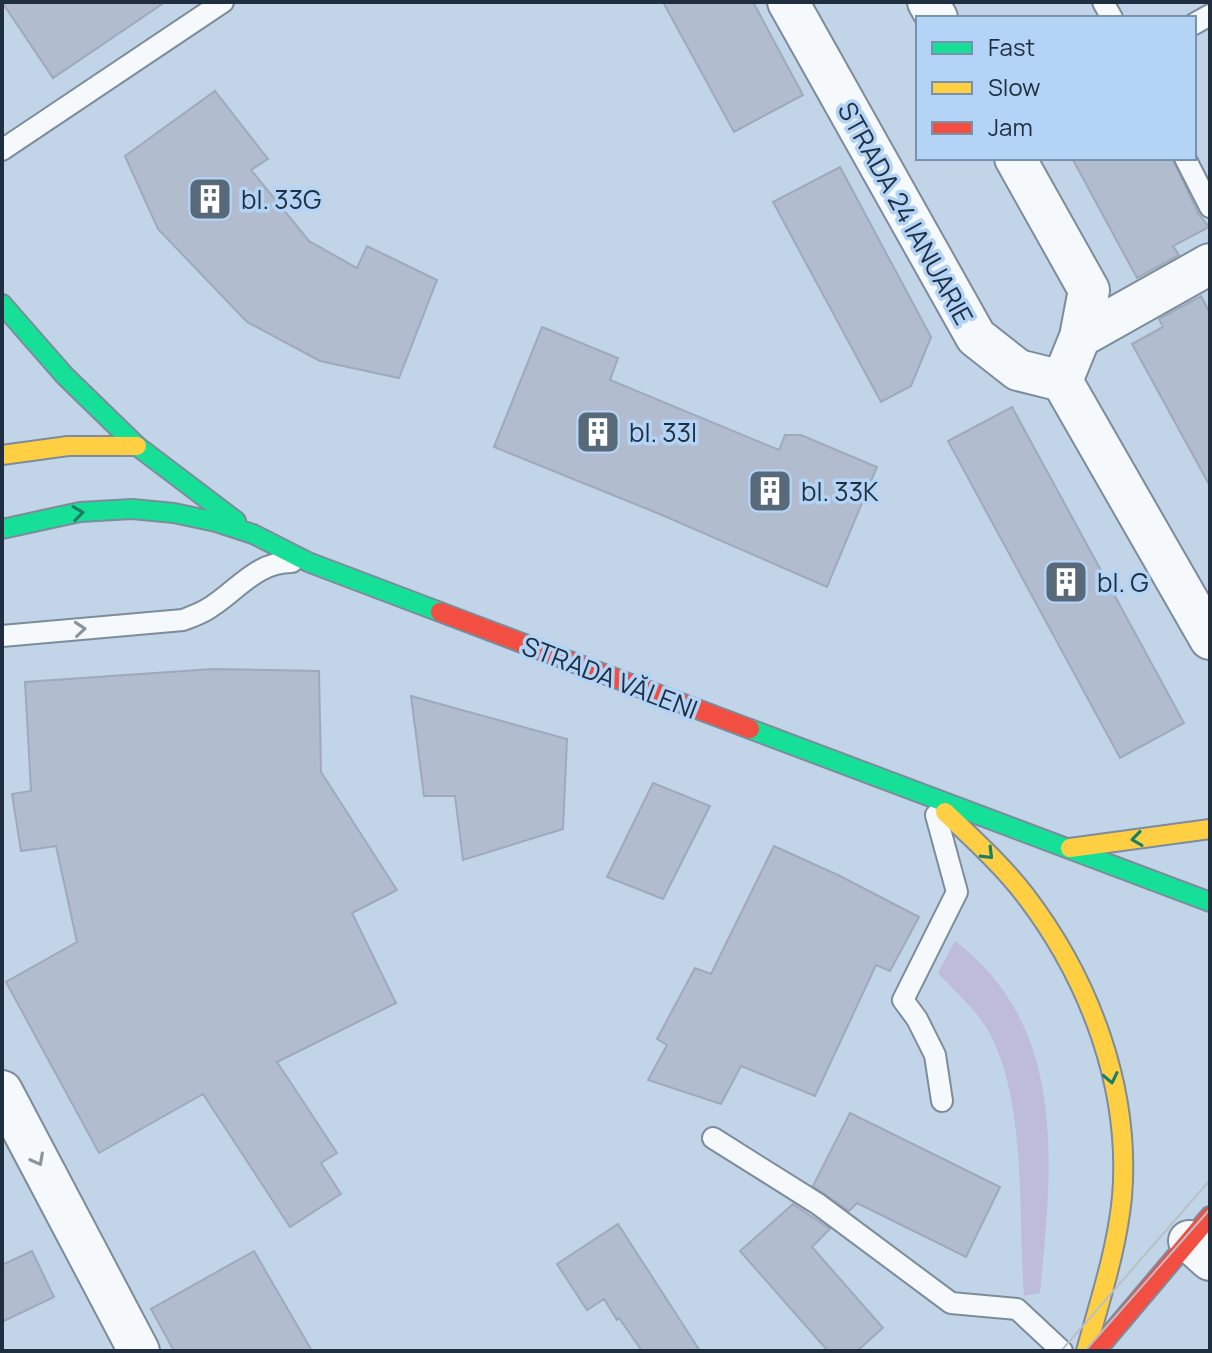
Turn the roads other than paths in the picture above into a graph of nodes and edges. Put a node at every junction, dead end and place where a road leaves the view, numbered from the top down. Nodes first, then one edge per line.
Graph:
1 (223, 2) edge
2 (788, 2) edge
3 (2, 150) edge
4 (1016, 160) edge
5 (1186, 160) edge
6 (1210, 207) edge
7 (1210, 264) edge
8 (2, 304) edge
9 (1080, 337) junction
10 (1062, 381) junction
11 (137, 446) junction
12 (2, 455) edge
13 (2, 529) edge
14 (253, 534) junction
15 (308, 562) junction
16 (2, 636) edge
17 (1210, 639) edge
18 (932, 799) junction
19 (1210, 829) edge
20 (1064, 849) junction
21 (1210, 902) edge
22 (2, 1091) edge
23 (942, 1101) dead end
24 (713, 1138) dead end
25 (1205, 1238) edge
26 (139, 1351) edge
27 (1062, 1351) edge
28 (1086, 1351) edge
29 (1096, 1351) edge

1 - 3 lane
2 - 10 street, STRADA 24 IANUARIE
4 - 9 street
5 - 6 lane
7 - 9 street
8 - 11 main road
9 - 10 street
10 - 17 street
11 - 12 main road
11 - 14 main road
13 -> 14 main road, STRADA VĂLENI
14 - 15 main road, STRADA VĂLENI
16 -> 15 lane
15 - 18 main road, STRADA VĂLENI
18 - 20 main road, STRADA VĂLENI
18 - 23 lane
18 -> 28 main road
19 -> 20 main road
20 - 21 main road, STRADA VĂLENI
22 -> 26 street
24 - 27 lane
25 - 29 main road

